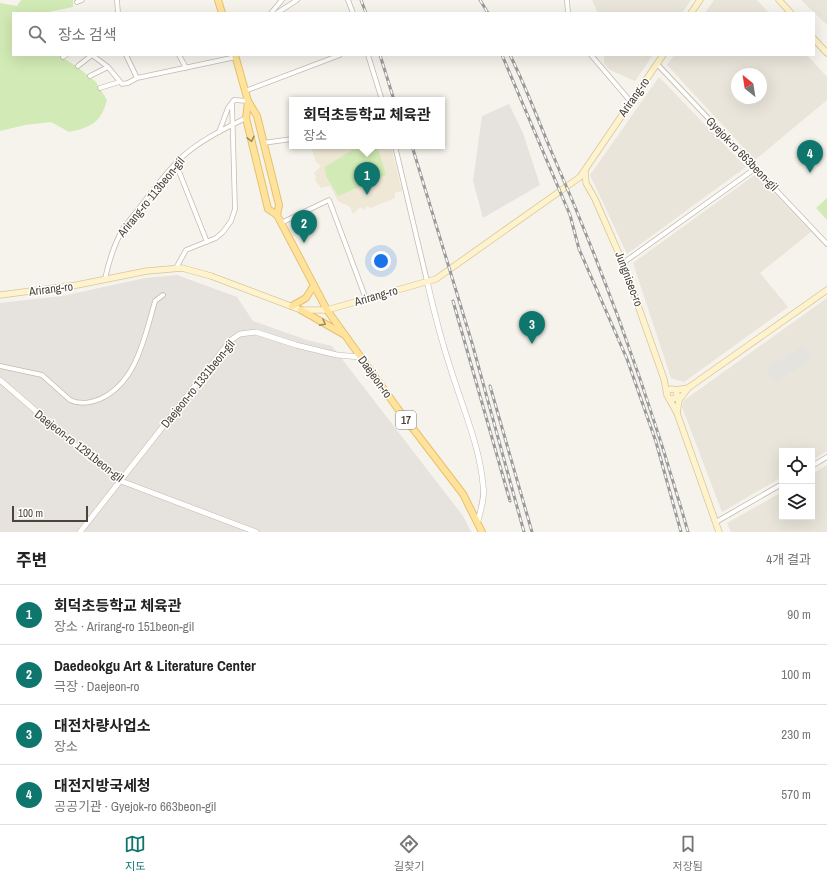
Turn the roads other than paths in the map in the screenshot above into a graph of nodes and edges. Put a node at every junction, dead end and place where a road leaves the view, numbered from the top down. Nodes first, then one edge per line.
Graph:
1 (82, 0) edge
2 (117, 0) edge
3 (218, 0) edge
4 (282, 0) edge
5 (297, 0) edge
6 (348, 0) edge
7 (567, 0) edge
8 (700, 0) edge
9 (779, 0) edge
10 (77, 2) dead end
11 (118, 12) edge
12 (222, 12) edge
13 (272, 12) edge
14 (279, 12) edge
15 (353, 12) edge
16 (568, 12) edge
17 (693, 12) edge
18 (789, 12) edge
19 (815, 40) edge
20 (826, 52) edge
21 (91, 56) edge
22 (93, 56) edge
23 (126, 56) edge
24 (180, 56) edge
25 (236, 56) edge
26 (337, 56) edge
27 (368, 56) edge
28 (592, 56) edge
29 (662, 56) edge
30 (657, 64) junction
31 (78, 66) dead end
32 (108, 67) junction
33 (186, 68) junction
34 (90, 76) dead end
35 (137, 78) junction
36 (119, 82) junction
37 (100, 88) dead end
38 (245, 92) junction
39 (381, 97) edge
40 (248, 100) junction
41 (631, 102) junction
42 (232, 103) junction
43 (246, 118) junction
44 (233, 125) junction
45 (219, 133) junction
46 (289, 140) edge
47 (263, 144) junction
48 (396, 149) edge
49 (176, 164) junction
50 (756, 168) junction
51 (585, 172) junction
52 (574, 182) junction
53 (586, 183) junction
54 (277, 215) junction
55 (281, 223) junction
56 (207, 242) junction
57 (827, 244) edge
58 (623, 263) junction
59 (176, 268) junction
60 (105, 279) junction
61 (427, 281) junction
62 (314, 285) junction
63 (827, 290) edge
64 (0, 295) edge
65 (163, 295) dead end
66 (366, 299) junction
67 (292, 306) junction
68 (301, 310) junction
69 (327, 310) junction
70 (345, 336) junction
71 (360, 356) junction
72 (0, 366) edge
73 (0, 380) edge
74 (666, 380) junction
75 (686, 389) junction
76 (675, 393) junction
77 (667, 395) junction
78 (677, 410) junction
79 (827, 457) edge
80 (815, 464) edge
81 (121, 481) junction
82 (779, 486) edge
83 (478, 521) junction
84 (716, 522) junction
85 (80, 532) edge
86 (256, 532) edge
87 (482, 532) edge
88 (719, 532) edge

1 - 10 street
2 - 11 street
3 - 12 main road
4 - 13 street
5 - 14 street
6 - 15 street
7 - 16 street
8 - 17 main road
9 - 18 main road
19 - 20 main road
21 - 31 street
22 - 32 street
23 - 35 street
24 - 33 street
25 - 33 street
25 - 38 main road, Daejeon-ro / 17
26 - 38 street
27 - 39 street
28 - 41 street
29 - 30 main road, Arirang-ro
30 - 41 main road, Arirang-ro
30 - 50 street, Gyejok-ro 663beon-gil
32 - 34 street
32 - 36 street
33 - 35 street
35 - 36 street
36 - 37 street
38 - 40 main road, Daejeon-ro / 17
40 - 42 street
40 - 43 main road, Daejeon-ro / 17
40 - 47 main road, Daejeon-ro / 17
41 - 51 main road, Arirang-ro
42 - 44 street
42 - 45 street
43 - 44 street, Arirang-ro 113beon-gil
43 -> 54 main road, Daejeon-ro / 17
44 - 45 street, Arirang-ro 113beon-gil
44 - 56 street
45 - 49 street, Arirang-ro 113beon-gil
46 - 47 street
47 - 54 main road, Daejeon-ro / 17
48 - 61 street
49 - 56 street
49 - 60 street, Arirang-ro 113beon-gil
50 - 57 street, Gyejok-ro 663beon-gil
50 - 58 street
51 - 52 main road, Arirang-ro
51 - 53 main road, Jungniseo-ro
52 - 53 main road
52 - 61 main road, Arirang-ro
53 - 58 main road, Jungniseo-ro
54 - 55 main road, Daejeon-ro / 17
55 - 62 main road, Daejeon-ro / 17
55 - 66 street
56 - 59 street
58 - 74 main road, Jungniseo-ro
59 - 60 main road, Arirang-ro
59 - 67 main road, Arirang-ro
60 - 64 main road, Arirang-ro
61 - 66 main road, Arirang-ro
61 - 83 street
62 - 67 main road
62 - 69 main road, Daejeon-ro / 17
63 - 75 main road
65 - 72 street
66 - 69 main road, Arirang-ro
67 - 68 main road, Arirang-ro
68 - 69 main road, Arirang-ro
68 -> 70 main road
69 - 70 main road, Daejeon-ro / 17
70 - 71 main road, Daejeon-ro / 17
71 - 81 street, Daejeon-ro 1331beon-gil
71 - 83 main road, Daejeon-ro / 17
73 - 81 street, Daejeon-ro 1291beon-gil
74 - 75 main road
74 - 76 main road
74 - 77 main road
75 - 76 main road
75 - 78 main road
76 - 77 main road
76 - 78 main road
77 - 78 main road
78 - 84 main road
79 - 80 street
81 - 85 street, Daejeon-ro 1331beon-gil
81 - 86 street, Daejeon-ro 1291beon-gil
82 - 84 street
83 - 87 main road, Daejeon-ro / 17
84 - 88 main road

